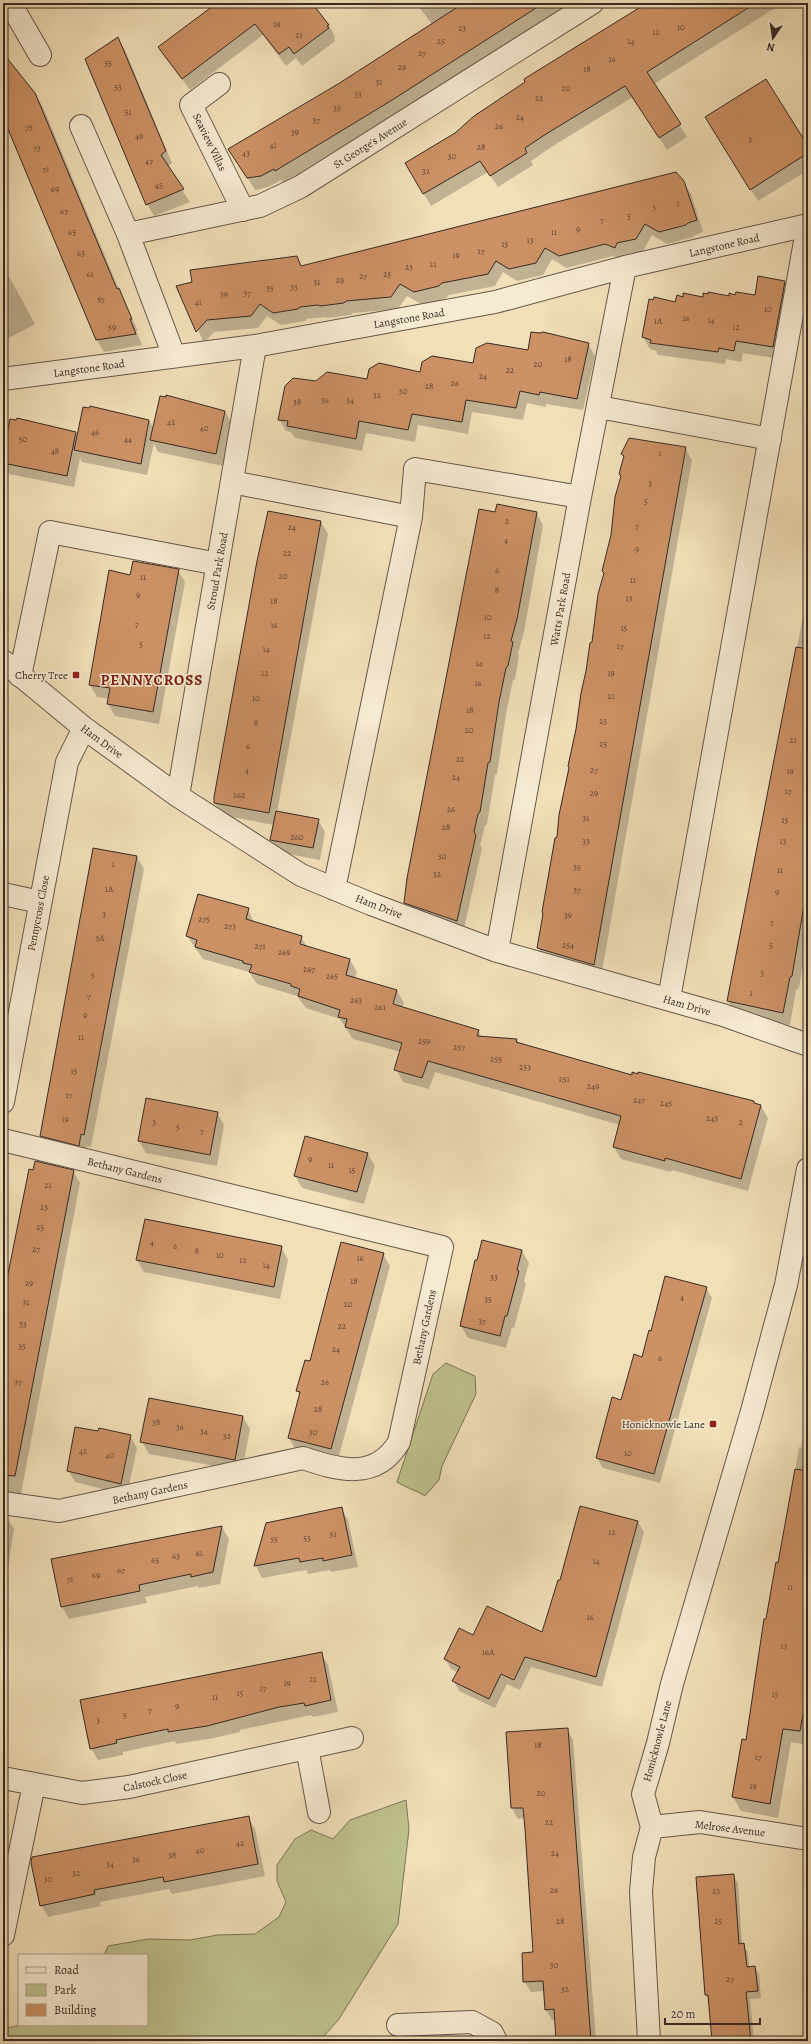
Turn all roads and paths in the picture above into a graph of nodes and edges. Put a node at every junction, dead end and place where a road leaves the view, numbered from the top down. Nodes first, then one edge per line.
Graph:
1 (10, 3) edge
2 (592, 3) edge
3 (40, 55) dead end
4 (219, 84) dead end
5 (81, 126) dead end
6 (243, 210) junction
7 (808, 225) edge
8 (128, 234) junction
9 (625, 268) junction
10 (255, 346) junction
11 (174, 356) junction
12 (3, 379) edge
13 (599, 407) junction
14 (770, 439) junction
15 (232, 482) junction
16 (580, 497) junction
17 (411, 517) junction
18 (218, 564) junction
19 (3, 661) edge
20 (20, 676) junction
21 (84, 728) junction
22 (178, 796) junction
23 (334, 888) junction
24 (3, 894) edge
25 (40, 902) junction
26 (497, 951) junction
27 (669, 999) junction
28 (808, 1045) edge
29 (3, 1102) edge
30 (3, 1140) edge
31 (808, 1169) edge
32 (3, 1503) edge
33 (352, 1738) dead end
34 (307, 1748) junction
35 (3, 1778) edge
36 (34, 1784) junction
37 (320, 1812) dead end
38 (652, 1827) junction
39 (808, 1838) edge
40 (3, 1935) edge
41 (398, 2025) dead end
42 (496, 2041) edge
43 (649, 2041) edge

1 - 3 street
2 - 6 street, St George's Avenue
4 - 6 street, Seaview Villas
5 - 8 street
6 - 8 street, St George's Avenue
7 - 9 street, Langstone Road
7 - 14 street
8 - 11 street
9 - 10 street, Langstone Road
9 - 13 street, Watts Park Road
10 - 11 street, Langstone Road
10 - 15 street, Stroud Park Road
11 - 12 street, Langstone Road
13 - 14 street
13 - 16 street, Watts Park Road
14 - 27 street
15 - 17 street
15 - 18 street, Stroud Park Road
16 - 17 street
16 - 26 street, Watts Park Road
17 - 23 street
18 - 20 street
18 - 22 street, Stroud Park Road
19 - 20 street, Ham Drive
20 - 21 street, Ham Drive
21 - 22 street, Ham Drive
21 - 25 street, Pennycross Close
22 - 23 street, Ham Drive
23 - 26 street, Ham Drive
24 - 25 street
25 - 29 street, Pennycross Close
26 - 27 street, Ham Drive
27 - 28 street, Ham Drive
30 - 32 street, Bethany Gardens
31 - 38 street, Honicknowle Lane
33 - 34 street, Calstock Close
34 - 36 street, Calstock Close
34 - 37 street
35 - 36 street, Calstock Close
36 - 40 street
38 - 39 street, Melrose Avenue
38 - 43 street
41 - 42 street

